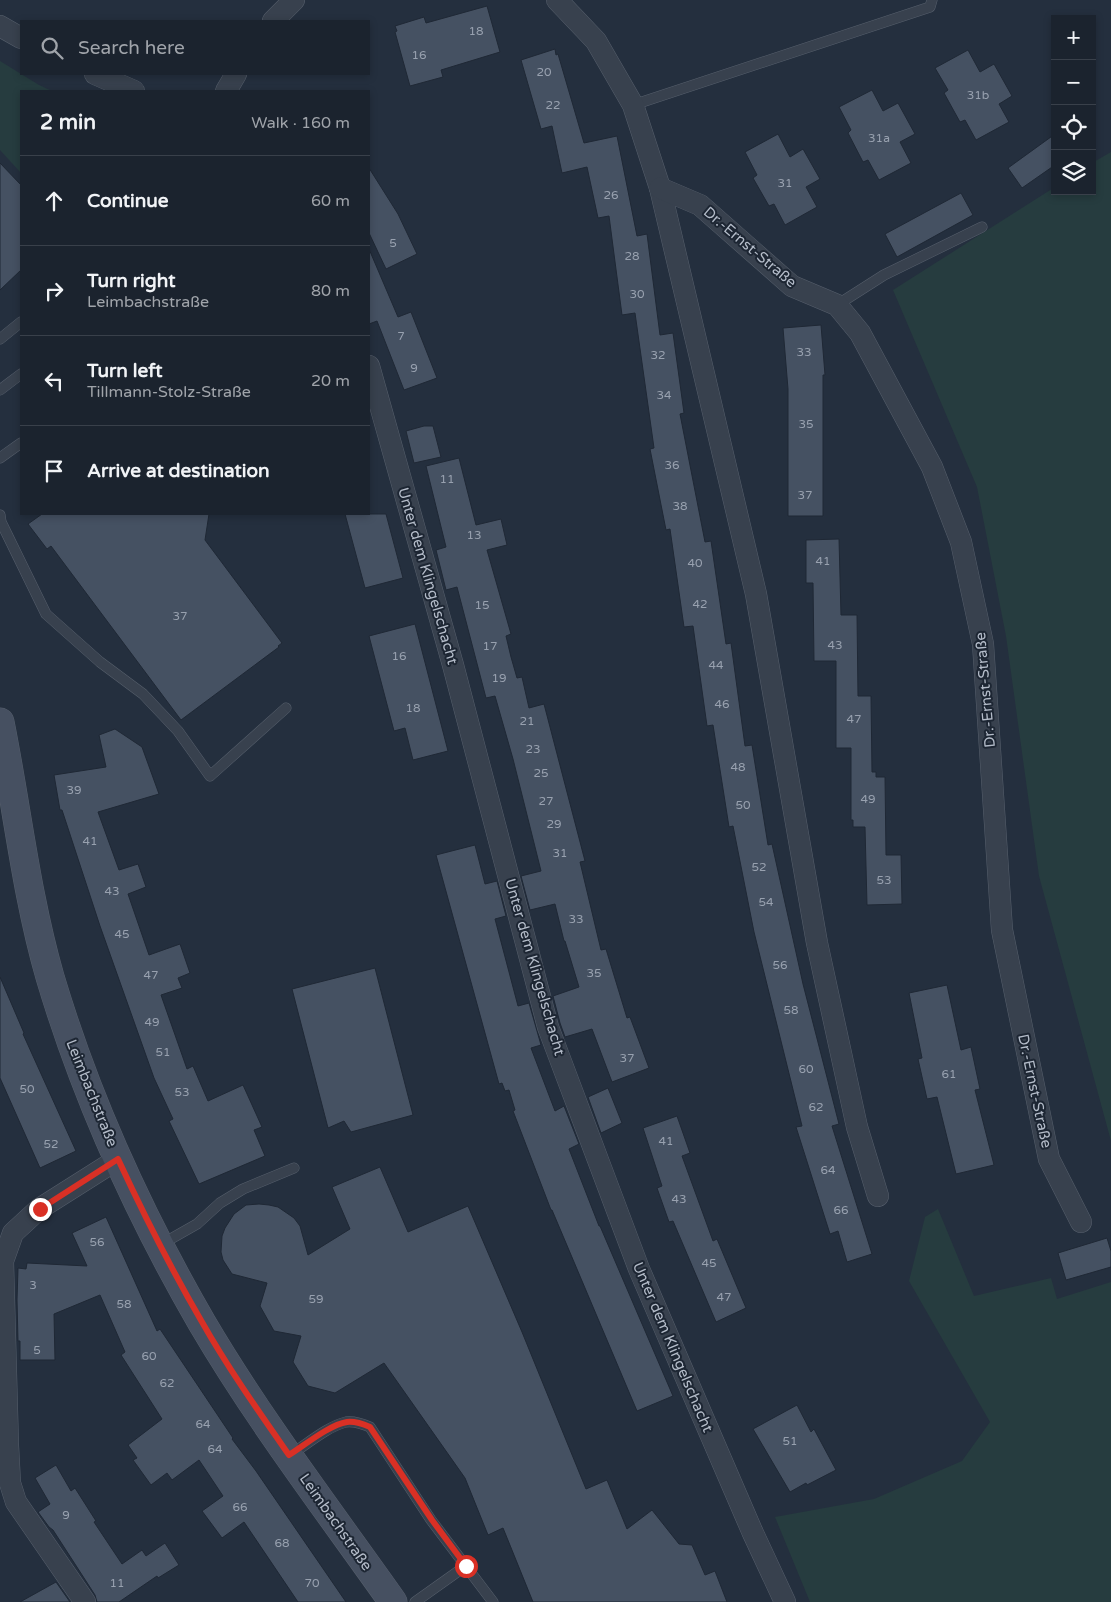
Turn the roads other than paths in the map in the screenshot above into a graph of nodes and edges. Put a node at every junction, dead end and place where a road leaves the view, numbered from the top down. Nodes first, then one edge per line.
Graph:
1 (294, 0) edge
2 (557, 0) edge
3 (932, 0) edge
4 (274, 20) edge
5 (0, 26) edge
6 (20, 37) edge
7 (98, 75) edge
8 (235, 75) edge
9 (132, 90) edge
10 (227, 90) edge
11 (632, 105) junction
12 (660, 188) junction
13 (982, 227) dead end
14 (837, 305) junction
15 (20, 323) edge
16 (0, 340) edge
17 (370, 370) edge
18 (20, 375) edge
19 (0, 390) edge
20 (20, 444) edge
21 (0, 458) edge
22 (0, 515) edge
23 (286, 708) dead end
24 (0, 722) edge
25 (118, 1159) junction
26 (294, 1168) dead end
27 (878, 1196) dead end
28 (1081, 1222) dead end
29 (160, 1246) junction
30 (289, 1455) junction
31 (466, 1566) junction
32 (85, 1602) edge
33 (393, 1602) edge
34 (415, 1602) edge
35 (493, 1602) edge
36 (785, 1602) edge

1 - 4 street
2 - 11 street
3 - 11 lane
5 - 6 street
7 - 9 street
8 - 10 street
11 - 12 street
12 - 14 street, Dr.-Ernst-Straße
12 - 27 street
13 - 14 lane
14 - 28 street, Dr.-Ernst-Straße
15 - 16 lane
17 - 36 street, Unter dem Klingelschacht
18 - 19 lane
20 - 21 lane
22 - 23 lane
24 - 25 main road, Leimbachstraße
25 - 29 main road, Leimbachstraße
25 - 32 street
26 - 29 lane
29 - 30 main road, Leimbachstraße
30 - 31 lane
30 - 33 main road, Leimbachstraße
31 - 34 lane
31 - 35 lane

